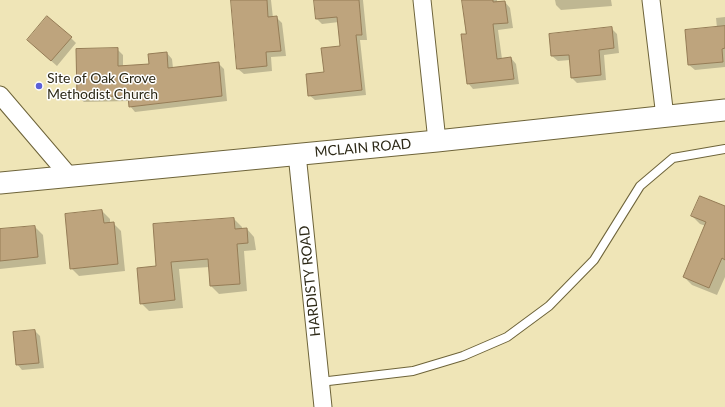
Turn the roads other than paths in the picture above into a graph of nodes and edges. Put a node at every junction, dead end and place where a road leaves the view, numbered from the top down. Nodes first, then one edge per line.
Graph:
1 (422, 0) edge
2 (651, 0) edge
3 (0, 95) edge
4 (725, 110) edge
5 (665, 117) junction
6 (437, 141) junction
7 (725, 149) edge
8 (297, 154) junction
9 (70, 177) junction
10 (0, 183) edge
11 (320, 382) junction
12 (323, 407) edge

1 - 6 street
2 - 5 street
3 - 9 street
4 - 5 street, MCLAIN ROAD
5 - 6 street, MCLAIN ROAD
6 - 8 street, MCLAIN ROAD
7 - 11 lane
8 - 9 street, MCLAIN ROAD
8 - 11 street, HARDISTY ROAD
9 - 10 street, MCLAIN ROAD
11 - 12 street, HARDISTY ROAD

